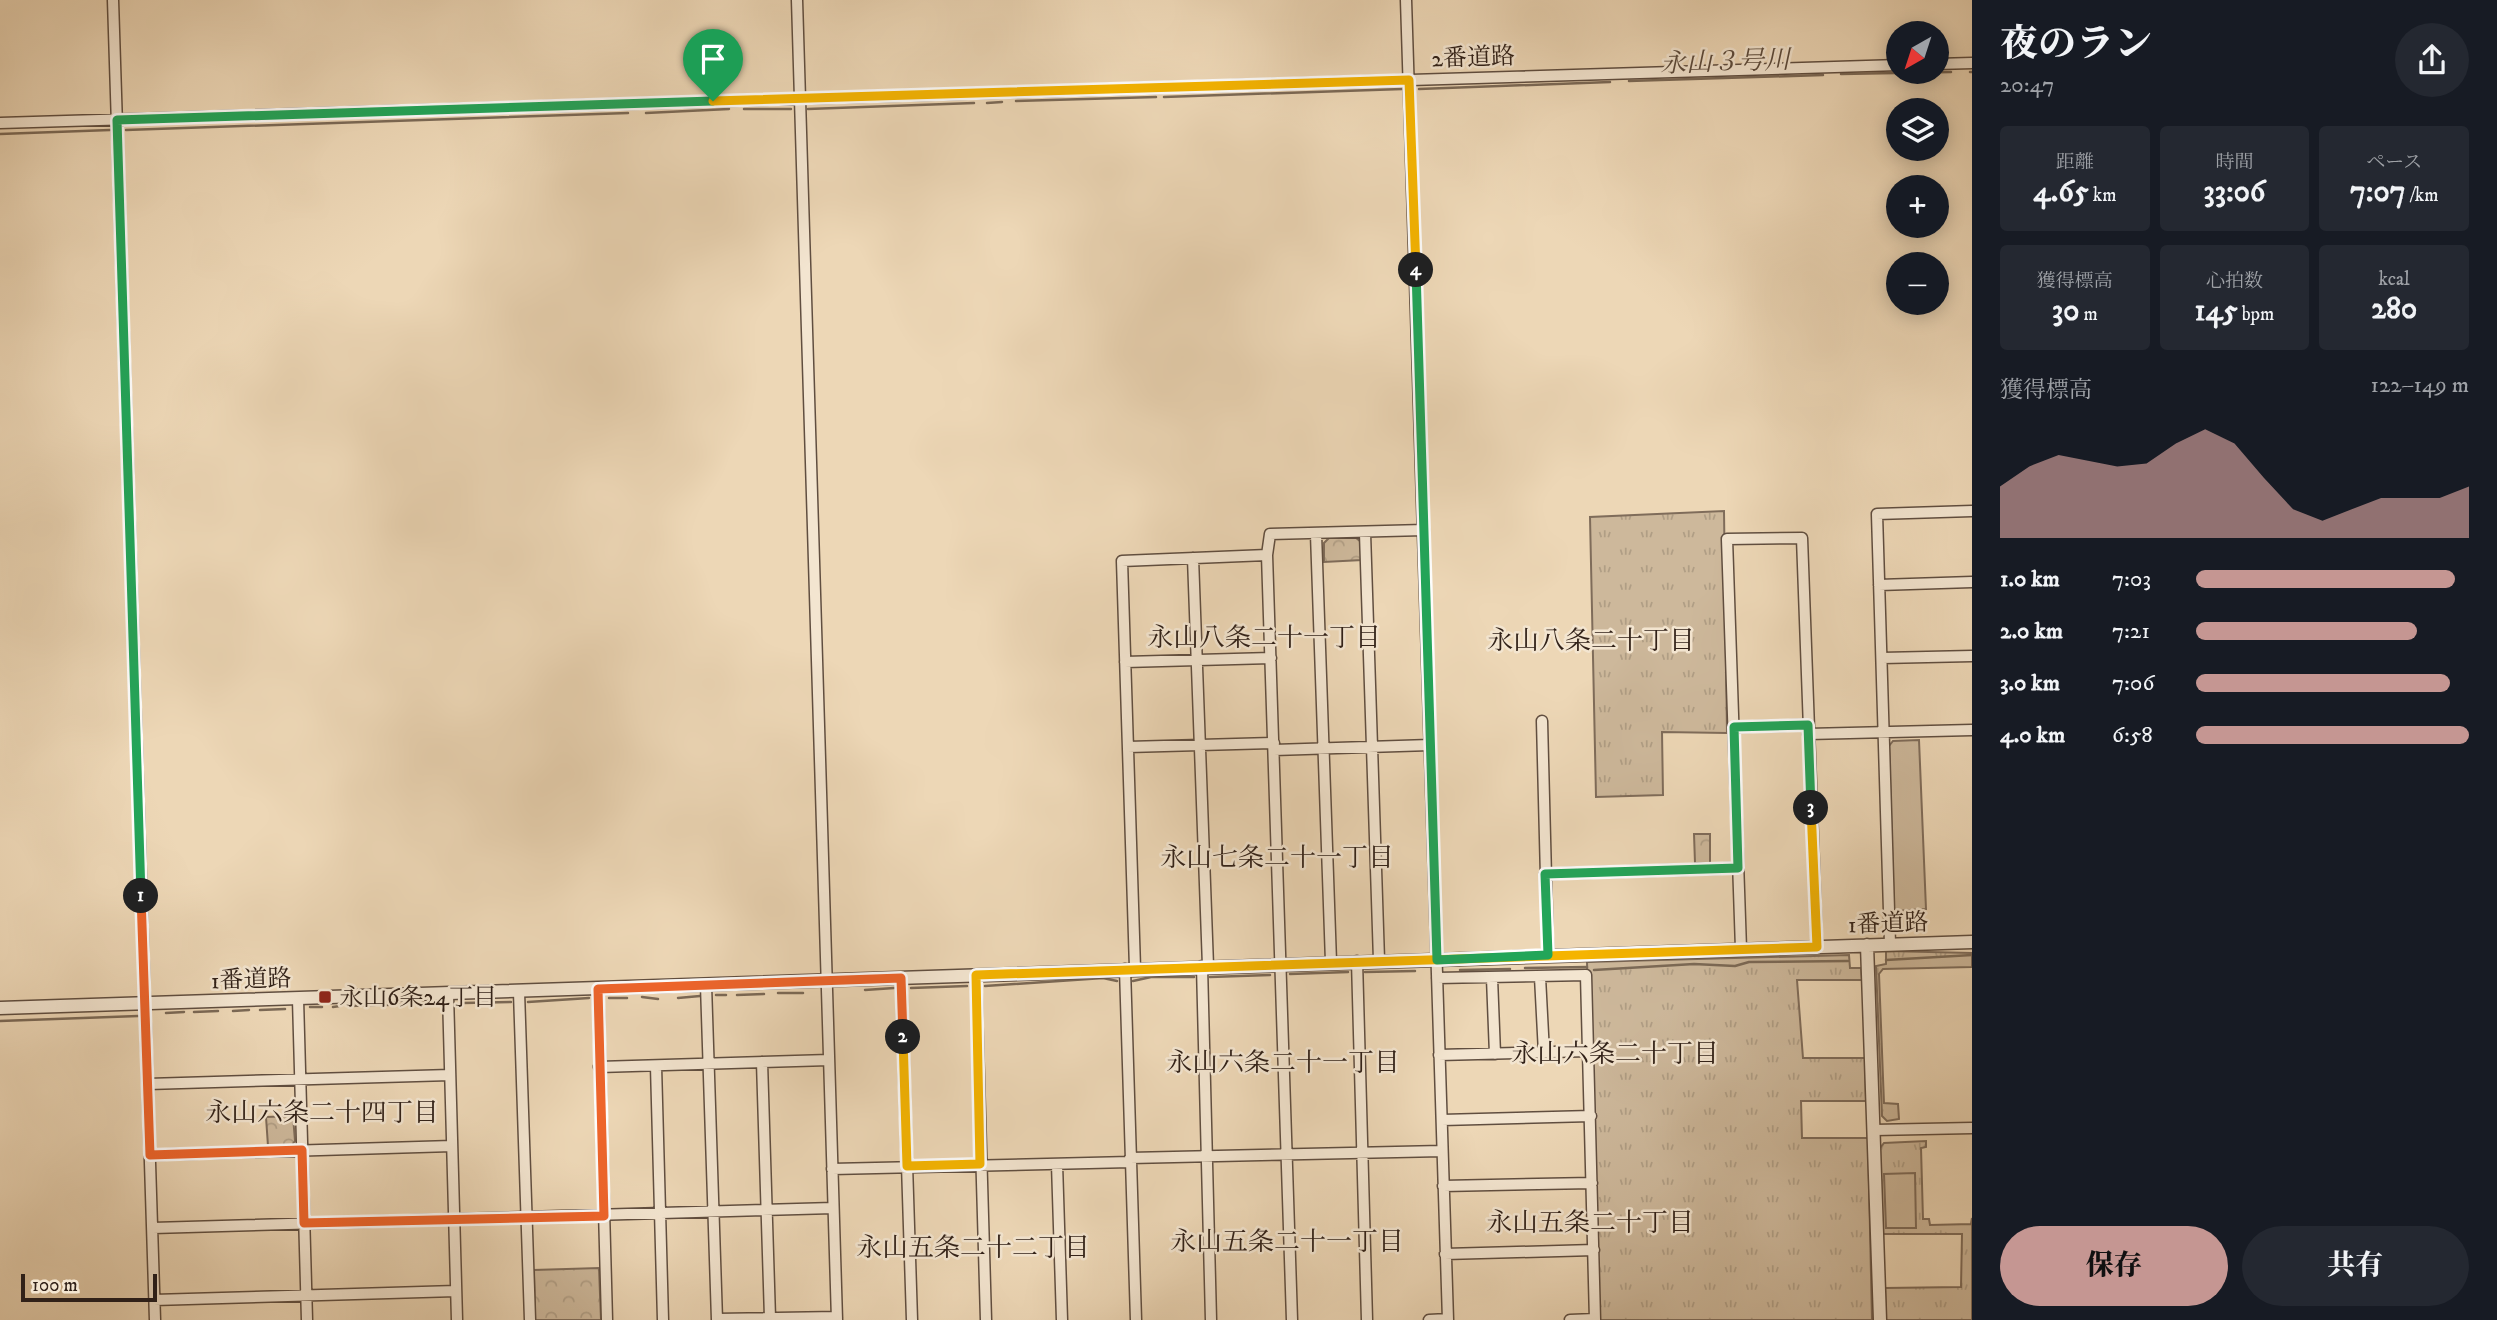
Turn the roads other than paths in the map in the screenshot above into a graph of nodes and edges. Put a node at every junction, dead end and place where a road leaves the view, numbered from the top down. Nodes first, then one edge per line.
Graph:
1 (113, 0) edge
2 (797, 0) edge
3 (1406, 0) edge
4 (1972, 63) edge
5 (1950, 64) edge
6 (1886, 65) edge
7 (1409, 80) junction
8 (801, 99) junction
9 (117, 120) junction
10 (0, 124) edge
11 (1972, 510) edge
12 (1424, 530) junction
13 (1365, 533) junction
14 (1316, 534) junction
15 (1268, 555) junction
16 (1193, 558) junction
17 (1972, 582) edge
18 (1879, 584) junction
19 (1972, 656) edge
20 (1271, 658) junction
21 (1882, 658) junction
22 (1197, 660) junction
23 (1125, 662) junction
24 (1542, 721) dead end
25 (1734, 727) junction
26 (1808, 729) junction
27 (1972, 730) edge
28 (1884, 733) junction
29 (1199, 745) junction
30 (1430, 745) junction
31 (1274, 746) junction
32 (1128, 747) junction
33 (1372, 747) junction
34 (1324, 749) junction
35 (1738, 868) junction
36 (1545, 874) junction
37 (1972, 942) edge
38 (1890, 944) junction
39 (1867, 945) junction
40 (1817, 947) junction
41 (1741, 950) junction
42 (1548, 955) junction
43 (1379, 960) junction
44 (1437, 960) junction
45 (1357, 961) junction
46 (1331, 962) junction
47 (1281, 963) junction
48 (1205, 966) junction
49 (1130, 969) junction
50 (976, 975) junction
51 (1540, 976) junction
52 (901, 978) junction
53 (1437, 978) junction
54 (1492, 978) junction
55 (827, 981) junction
56 (706, 985) junction
57 (598, 989) junction
58 (519, 992) junction
59 (448, 994) junction
60 (298, 999) junction
61 (145, 1004) junction
62 (0, 1008) edge
63 (1588, 1051) junction
64 (1544, 1053) junction
65 (1495, 1054) junction
66 (1439, 1055) junction
67 (830, 1060) junction
68 (762, 1062) junction
69 (709, 1063) junction
70 (656, 1066) junction
71 (599, 1067) junction
72 (450, 1075) junction
73 (301, 1079) junction
74 (148, 1084) junction
75 (1591, 1116) junction
76 (1442, 1119) junction
77 (1972, 1128) edge
78 (1874, 1130) junction
79 (452, 1146) junction
80 (302, 1150) junction
81 (1442, 1151) junction
82 (1362, 1152) junction
83 (1287, 1154) junction
84 (150, 1155) junction
85 (1207, 1157) junction
86 (1130, 1160) junction
87 (980, 1164) junction
88 (1057, 1164) junction
89 (907, 1166) junction
90 (832, 1168) junction
91 (1592, 1183) junction
92 (1443, 1186) junction
93 (833, 1208) junction
94 (766, 1210) junction
95 (713, 1212) junction
96 (659, 1214) junction
97 (604, 1216) junction
98 (526, 1218) junction
99 (454, 1219) junction
100 (304, 1223) junction
101 (153, 1228) junction
102 (1594, 1250) junction
103 (1445, 1254) junction
104 (456, 1292) junction
105 (306, 1295) junction
106 (154, 1300) junction
107 (770, 1318) edge
108 (837, 1319) edge
109 (155, 1320) edge
110 (307, 1320) edge
111 (457, 1320) edge
112 (530, 1320) edge
113 (607, 1320) edge
114 (663, 1320) edge
115 (717, 1320) edge
116 (912, 1320) edge
117 (986, 1320) edge
118 (1062, 1320) edge
119 (1136, 1320) edge
120 (1211, 1320) edge
121 (1292, 1320) edge
122 (1367, 1320) edge
123 (1429, 1320) edge
124 (1448, 1320) edge
125 (1570, 1320) edge
126 (1595, 1320) edge
127 (1880, 1320) edge

1 - 9 street
2 - 8 street
3 - 7 street
4 - 5 street
6 - 7 street, 2番道路
7 - 8 street, 2番道路
7 - 12 street
8 - 9 street, 2番道路
8 - 55 street
9 - 10 street, 2番道路
9 - 61 street
11 - 18 street
12 - 13 street
12 - 30 street
13 - 14 street
13 - 33 street
14 - 15 street
14 - 34 street
15 - 16 street
15 - 20 street
16 - 22 street
16 - 23 street
17 - 18 street
18 - 21 street
19 - 21 street
20 - 22 street
20 - 31 street
21 - 28 street
22 - 23 street
22 - 29 street
23 - 32 street
24 - 36 street
25 - 26 street
25 - 26 street
25 - 35 street
26 - 28 street
26 - 40 street
27 - 28 street
28 - 38 street
29 - 31 street
29 - 32 street
29 - 48 street
30 - 33 street
30 - 44 street
31 - 34 street
31 - 47 street
32 - 49 street
33 - 34 street
33 - 43 street
34 - 46 street
35 - 36 street
35 - 41 street
36 - 42 street
37 - 38 street, 1番道路
38 - 39 street, 1番道路
39 - 40 street, 1番道路
39 - 78 street
40 - 41 street, 1番道路
41 - 42 street, 1番道路
42 - 44 street, 1番道路
43 - 44 street, 1番道路
43 - 45 street, 1番道路
44 - 53 street
45 - 46 street, 1番道路
45 - 82 street
46 - 47 street, 1番道路
47 - 48 street, 1番道路
47 - 83 street
48 - 49 street, 1番道路
48 - 85 street
49 - 50 street, 1番道路
49 - 86 street
50 - 52 street, 1番道路
50 - 87 street
51 - 54 street
51 - 63 street
51 - 64 street
52 - 55 street, 1番道路
52 - 89 street
53 - 54 street
53 - 66 street
54 - 65 street
55 - 56 street, 1番道路
55 - 67 street
56 - 57 street, 1番道路
56 - 69 street
57 - 58 street, 1番道路
57 - 71 street
58 - 59 street, 1番道路
58 - 98 street
59 - 60 street, 1番道路
59 - 72 street
60 - 61 street, 1番道路
60 - 73 street
61 - 62 street, 1番道路
61 - 74 street
63 - 64 street
63 - 75 street
64 - 65 street
65 - 66 street
66 - 76 street
67 - 68 street
67 - 90 street
68 - 69 street
68 - 94 street
69 - 70 street
69 - 95 street
70 - 71 street
70 - 96 street
71 - 97 street
72 - 73 street
72 - 79 street
73 - 74 street
73 - 80 street
74 - 84 street
75 - 76 street
75 - 91 street
76 - 81 street
77 - 78 street
78 - 127 street
79 - 80 street
79 - 99 street
80 - 84 street
80 - 100 street
81 - 82 street
81 - 92 street
82 - 83 street
82 - 122 street
83 - 85 street
83 - 121 street
84 - 101 street
85 - 86 street
85 - 120 street
86 - 88 street
86 - 119 street
87 - 88 street
87 - 89 street
87 - 117 street
88 - 118 street
89 - 90 street
89 - 116 street
90 - 93 street
91 - 92 street
91 - 102 street
92 - 103 street
93 - 94 street
93 - 108 street
94 - 95 street
94 - 107 street
95 - 96 street
95 - 115 street
96 - 97 street
96 - 114 street
97 - 98 street
97 - 113 street
98 - 99 street
98 - 112 street
99 - 100 street
99 - 104 street
100 - 101 street
100 - 105 street
101 - 106 street
102 - 103 street
102 - 126 street
103 - 124 street
104 - 105 street
104 - 111 street
105 - 106 street
105 - 110 street
106 - 109 street
107 - 108 street
107 - 115 street
123 - 124 street
125 - 126 street

